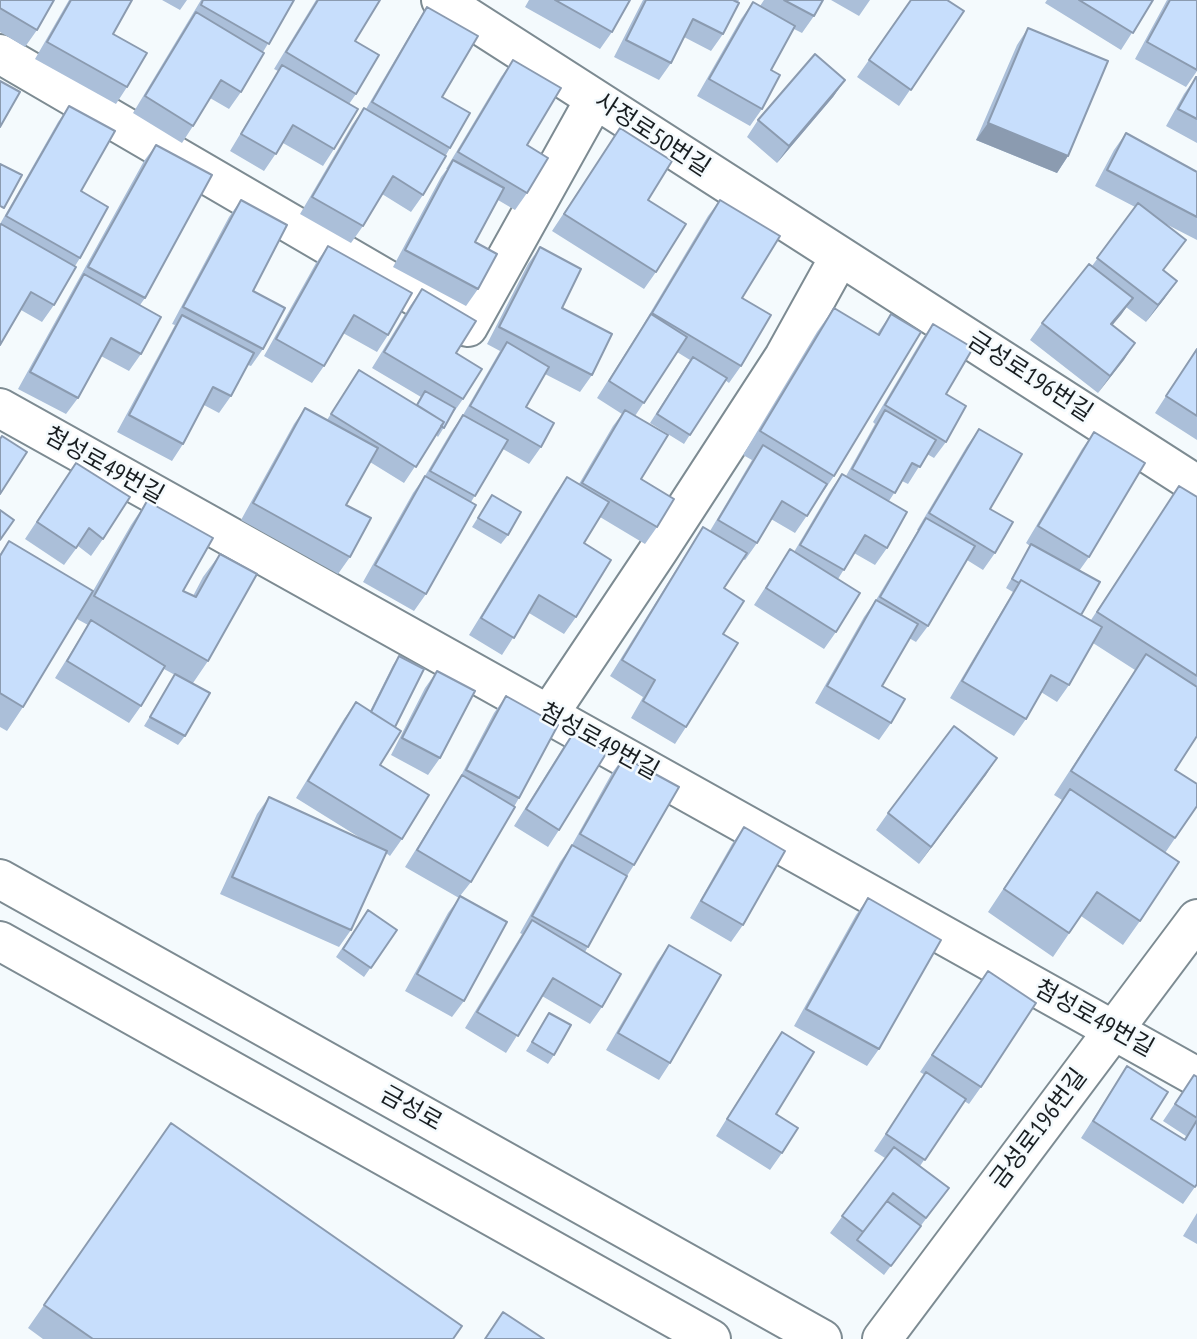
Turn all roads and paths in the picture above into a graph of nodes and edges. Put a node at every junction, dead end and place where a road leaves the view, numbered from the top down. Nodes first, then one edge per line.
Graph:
1 (441, 0) edge
2 (0, 54) edge
3 (595, 99) junction
4 (852, 263) junction
5 (0, 408) edge
6 (1197, 485) edge
7 (549, 714) junction
8 (0, 879) edge
9 (1197, 919) edge
10 (0, 941) edge
11 (1113, 1030) junction
12 (1197, 1077) edge
13 (711, 1339) edge
14 (822, 1339) edge
15 (882, 1339) edge

1 - 3 street, 사정로50번길
2 - 3 street
3 - 4 street, 사정로50번길
4 - 6 street, 금성로196번길
4 - 7 street
5 - 7 street, 첨성로49번길
7 - 11 street, 첨성로49번길
8 - 14 street, 금성로
9 - 11 street, 금성로196번길
10 - 13 street
11 - 12 street, 첨성로49번길
11 - 15 street, 금성로196번길

